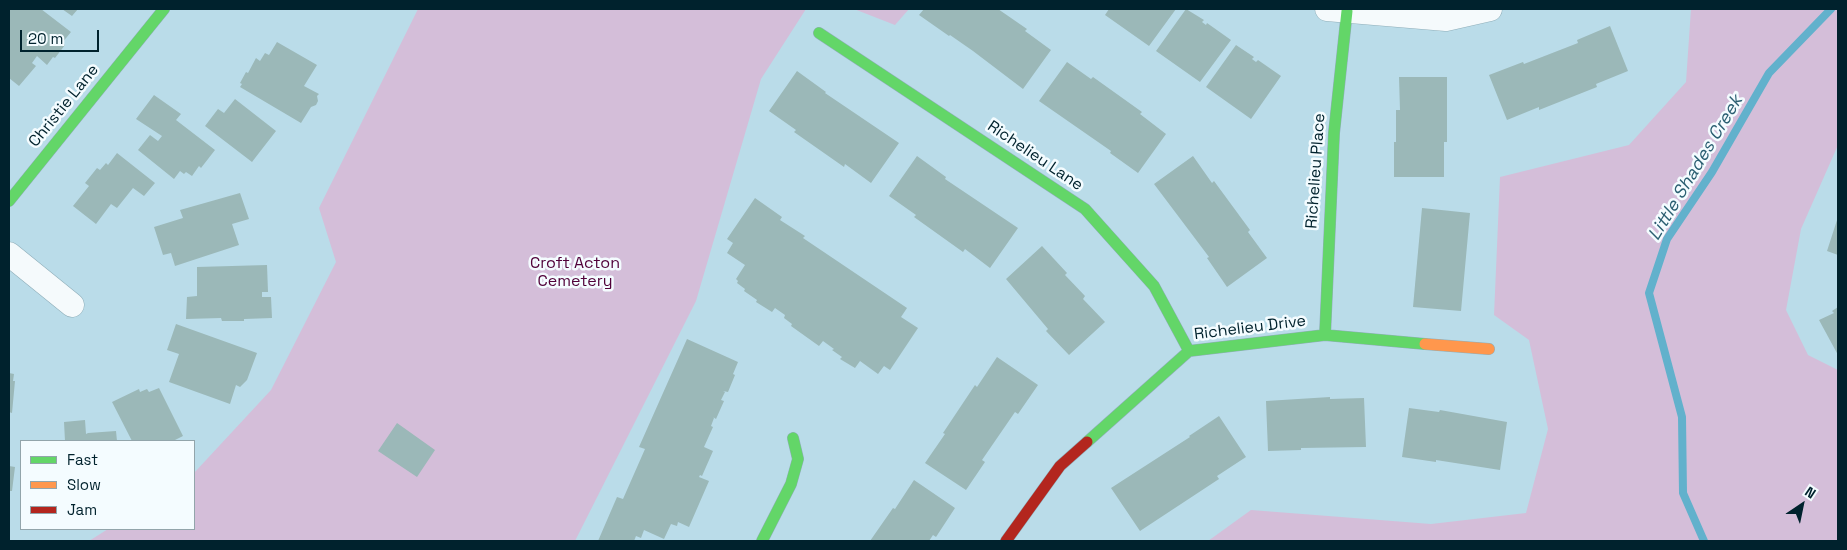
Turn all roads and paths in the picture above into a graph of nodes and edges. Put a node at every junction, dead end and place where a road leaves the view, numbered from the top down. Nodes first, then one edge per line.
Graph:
1 (164, 9) edge
2 (1490, 9) edge
3 (1337, 10) edge
4 (819, 33) dead end
5 (9, 201) edge
6 (9, 254) edge
7 (72, 305) dead end
8 (1325, 335) junction
9 (1489, 349) dead end
10 (1189, 351) junction
11 (793, 438) dead end
12 (762, 541) edge
13 (1006, 541) edge

1 - 5 street, Christie Lane
2 - 3 street
3 - 8 street, Richelieu Place
4 - 10 street, Richelieu Lane
6 - 7 street
8 - 9 street, Richelieu Drive
8 - 10 street, Richelieu Drive
10 - 13 street, Richelieu Drive
11 - 12 street

